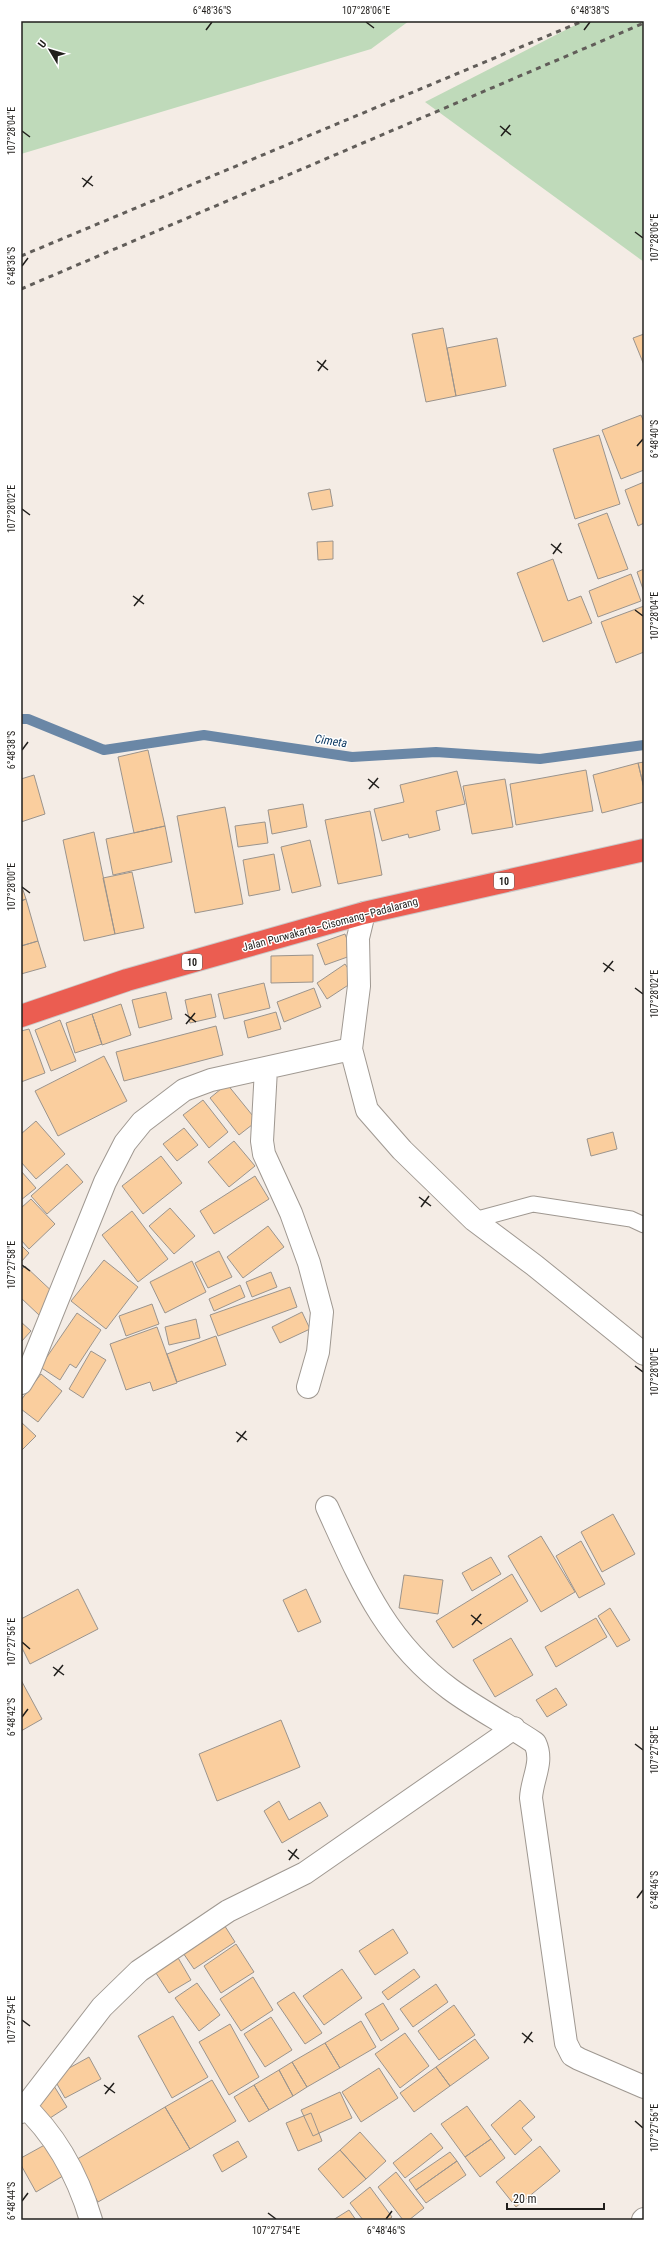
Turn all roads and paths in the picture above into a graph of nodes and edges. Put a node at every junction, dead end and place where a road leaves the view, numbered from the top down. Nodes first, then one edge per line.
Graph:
1 (644, 850) edge
2 (364, 913) junction
3 (21, 1016) edge
4 (351, 1049) junction
5 (266, 1069) junction
6 (474, 1220) junction
7 (644, 1225) edge
8 (644, 1354) edge
9 (21, 1383) edge
10 (308, 1387) dead end
11 (327, 1507) dead end
12 (514, 1728) junction
13 (644, 2087) edge
14 (23, 2108) edge
15 (91, 2220) edge

1 - 2 highway, Jalan Purwakarta–Cisomang–Padalarang / 10
2 - 3 highway, Jalan Purwakarta–Cisomang–Padalarang / 10
2 - 4 street
4 - 5 street
4 - 6 street
5 - 9 street
5 - 10 street
6 - 7 lane
6 - 8 street
11 - 12 street
12 - 13 street
12 - 14 street
14 - 15 street

